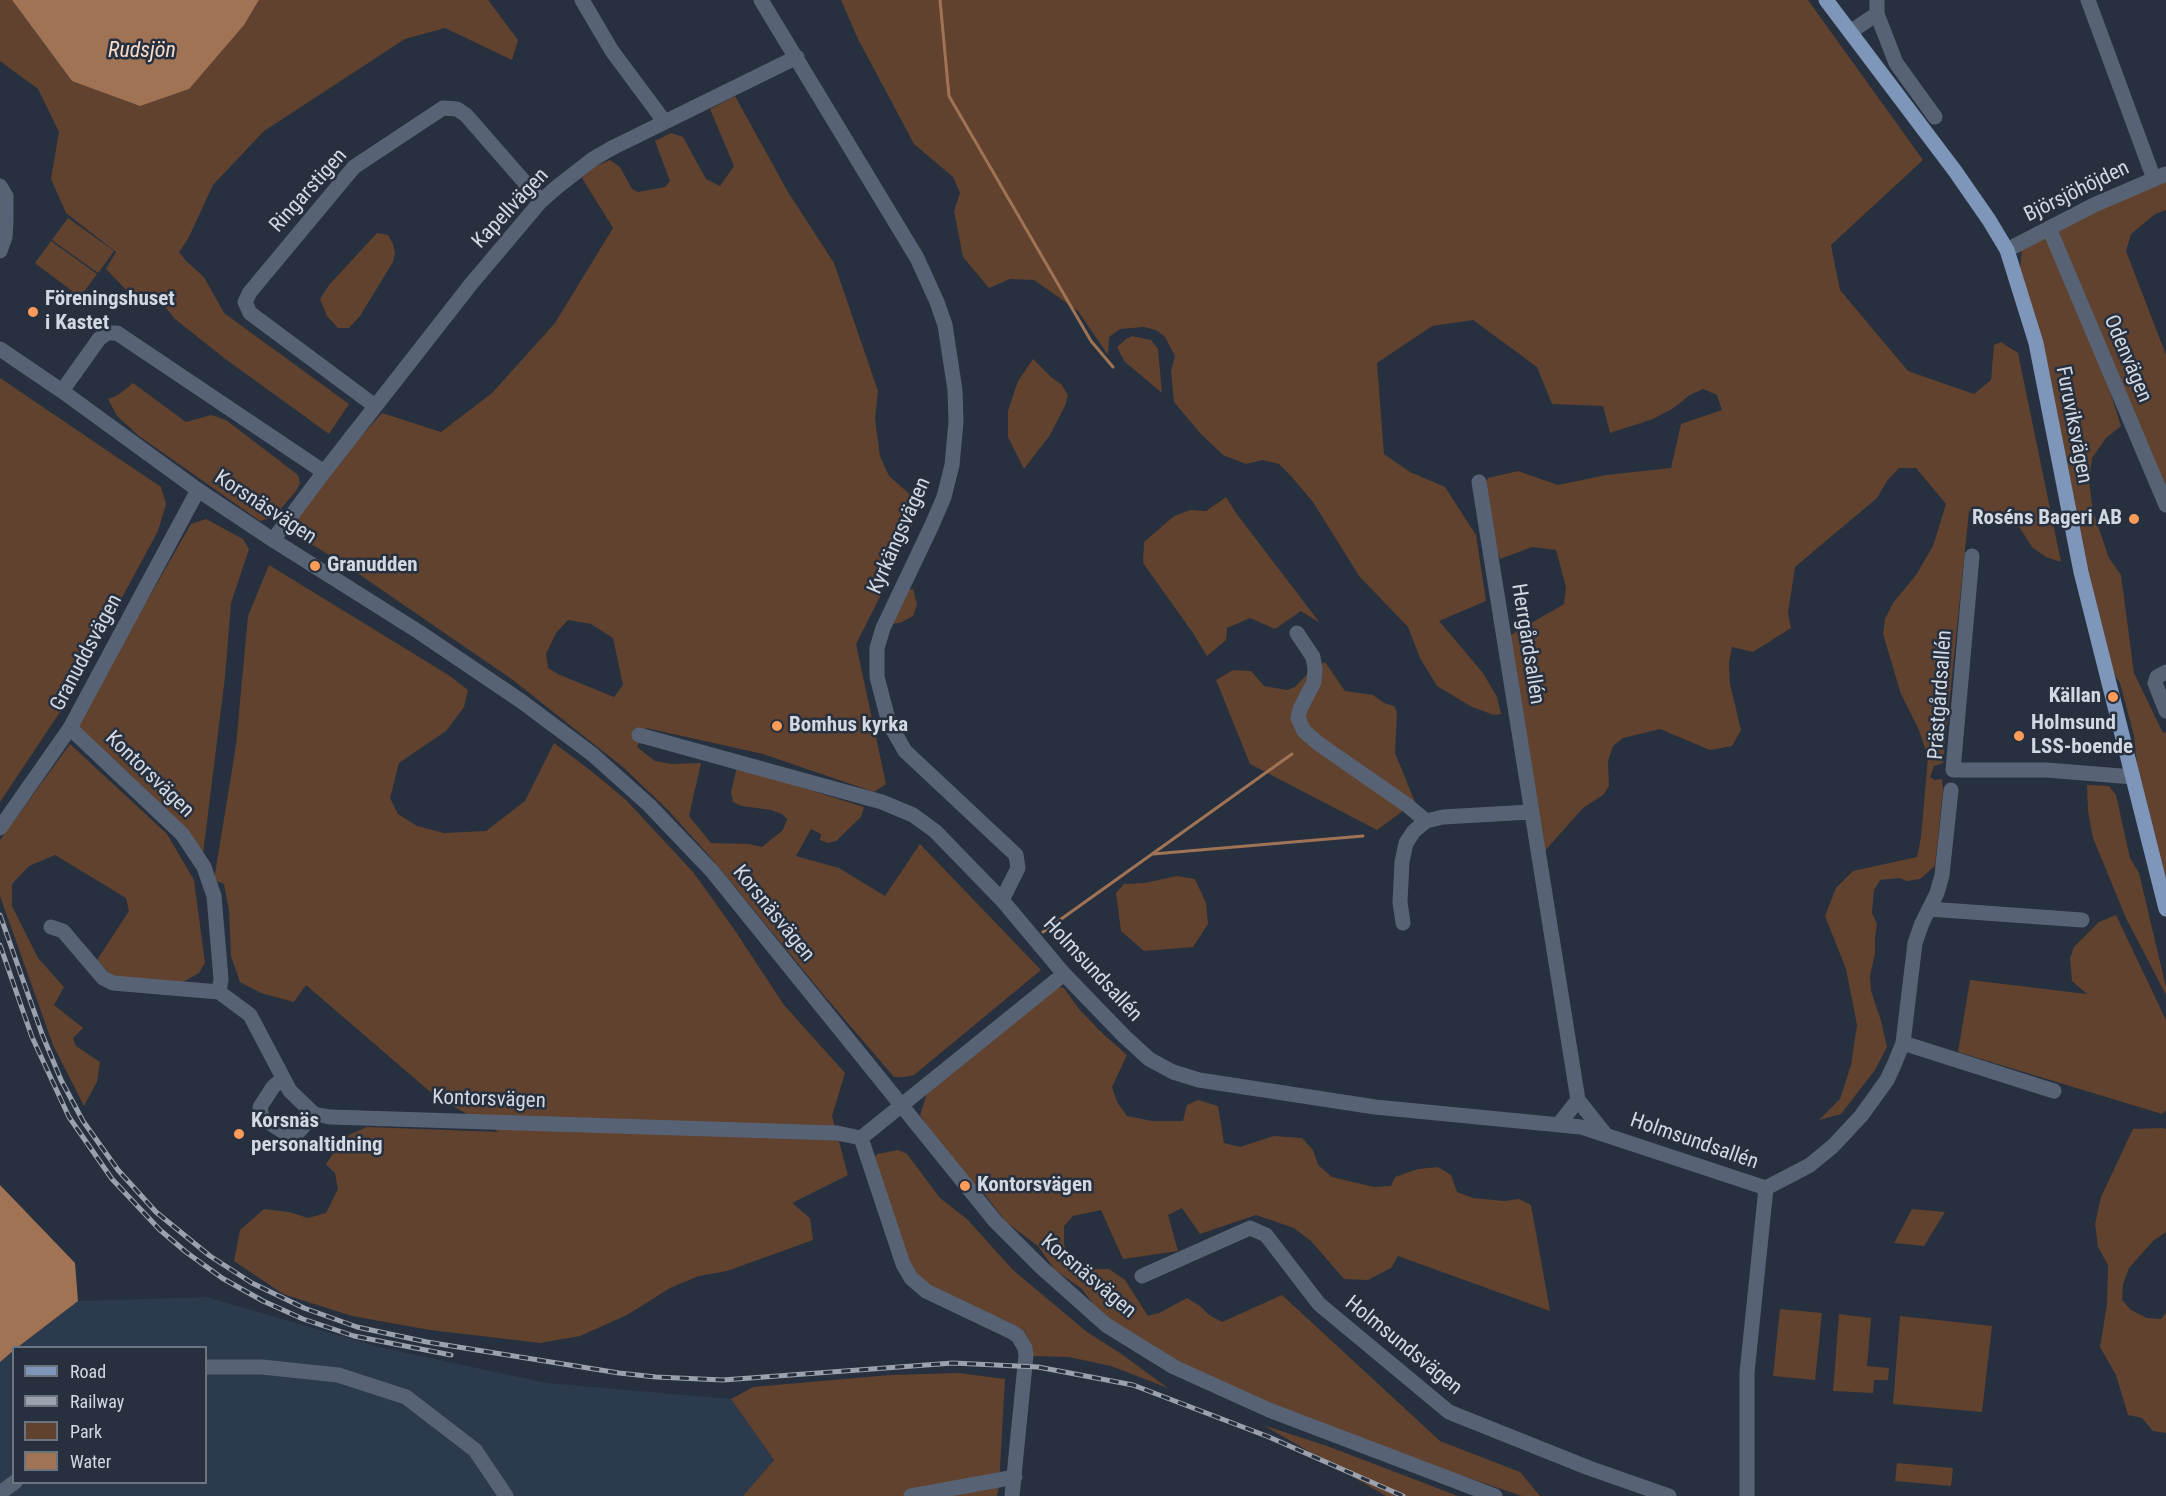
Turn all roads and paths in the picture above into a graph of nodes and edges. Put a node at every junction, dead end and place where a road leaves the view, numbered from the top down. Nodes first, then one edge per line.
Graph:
1 (582, 0) edge
2 (762, 0) edge
3 (1826, 0) edge
4 (2088, 0) edge
5 (1877, 7) edge
6 (1850, 32) junction
7 (797, 57) junction
8 (1935, 117) dead end
9 (664, 121) junction
10 (2160, 176) edge
11 (0, 186) edge
12 (541, 201) junction
13 (2049, 228) junction
14 (2007, 250) junction
15 (0, 251) edge
16 (0, 350) edge
17 (62, 392) junction
18 (375, 406) junction
19 (324, 472) junction
20 (1479, 482) dead end
21 (198, 490) junction
22 (2166, 506) edge
23 (273, 540) junction
24 (1972, 556) dead end
25 (1297, 633) dead end
26 (2166, 672) edge
27 (2166, 711) edge
28 (70, 728) junction
29 (639, 735) dead end
30 (2133, 777) junction
31 (1951, 790) dead end
32 (1530, 813) junction
33 (1426, 821) junction
34 (0, 828) edge
35 (1002, 900) junction
36 (1929, 909) junction
37 (2166, 909) edge
38 (2082, 920) dead end
39 (1403, 923) dead end
40 (51, 927) dead end
41 (1064, 974) junction
42 (219, 992) junction
43 (1903, 1043) junction
44 (282, 1079) junction
45 (2054, 1091) dead end
46 (1578, 1100) junction
47 (902, 1106) junction
48 (314, 1114) junction
49 (1559, 1124) junction
50 (1605, 1134) junction
51 (861, 1138) junction
52 (1766, 1188) junction
53 (1142, 1276) dead end
54 (207, 1367) edge
55 (1015, 1477) junction
56 (506, 1496) edge
57 (911, 1496) edge
58 (1012, 1496) edge
59 (1496, 1496) edge
60 (1669, 1496) edge
61 (1748, 1496) edge

1 - 9 street
2 - 7 street, Kyrkängsvägen
3 - 6 main road, Furuviksvägen
4 - 10 street
5 - 6 street
5 - 8 street
6 - 14 main road, Furuviksvägen
7 - 9 street, Kapellvägen
7 - 35 street, Kyrkängsvägen
9 - 12 street, Kapellvägen
10 - 13 street, Björsjöhöjden
11 - 15 street
12 - 18 street, Kapellvägen
12 - 18 street, Ringarstigen
13 - 14 street, Björsjöhöjden
13 - 22 street, Odenvägen
14 - 30 main road, Furuviksvägen
16 - 17 street, Korsnäsvägen
17 - 19 street
17 - 21 street, Korsnäsvägen
18 - 19 street, Kapellvägen
19 - 23 street, Kapellvägen
20 - 32 street, Herrgårdsallén
21 - 23 street, Korsnäsvägen
21 - 28 street, Granuddsvägen
23 - 47 street, Korsnäsvägen
24 - 30 street, Prästgårdsallén
25 - 33 street
26 - 27 street
28 - 34 street, Granuddsvägen
28 - 42 street, Kontorsvägen
29 - 35 street, Holmsundsallén
30 - 37 main road, Furuviksvägen
31 - 36 street, Prästgårdsallén
32 - 33 street
32 - 46 street, Herrgårdsallén
33 - 39 street
35 - 41 street, Holmsundsallén
36 - 38 street
36 - 43 street, Prästgårdsallén
40 - 42 street
41 - 47 street
41 - 49 street, Holmsundsallén
42 - 44 street
43 - 45 street
43 - 52 street, Holmsundsallén
44 - 48 street
44 - 48 street
46 - 49 street
46 - 50 street, Holmsundsallén
47 - 51 street
47 - 59 street, Korsnäsvägen
48 - 51 street, Kontorsvägen
49 - 50 street, Holmsundsallén
50 - 52 street, Holmsundsallén
51 - 55 street
52 - 61 street
53 - 60 street, Holmsundsvägen
54 - 56 street
55 - 57 street
55 - 58 street

